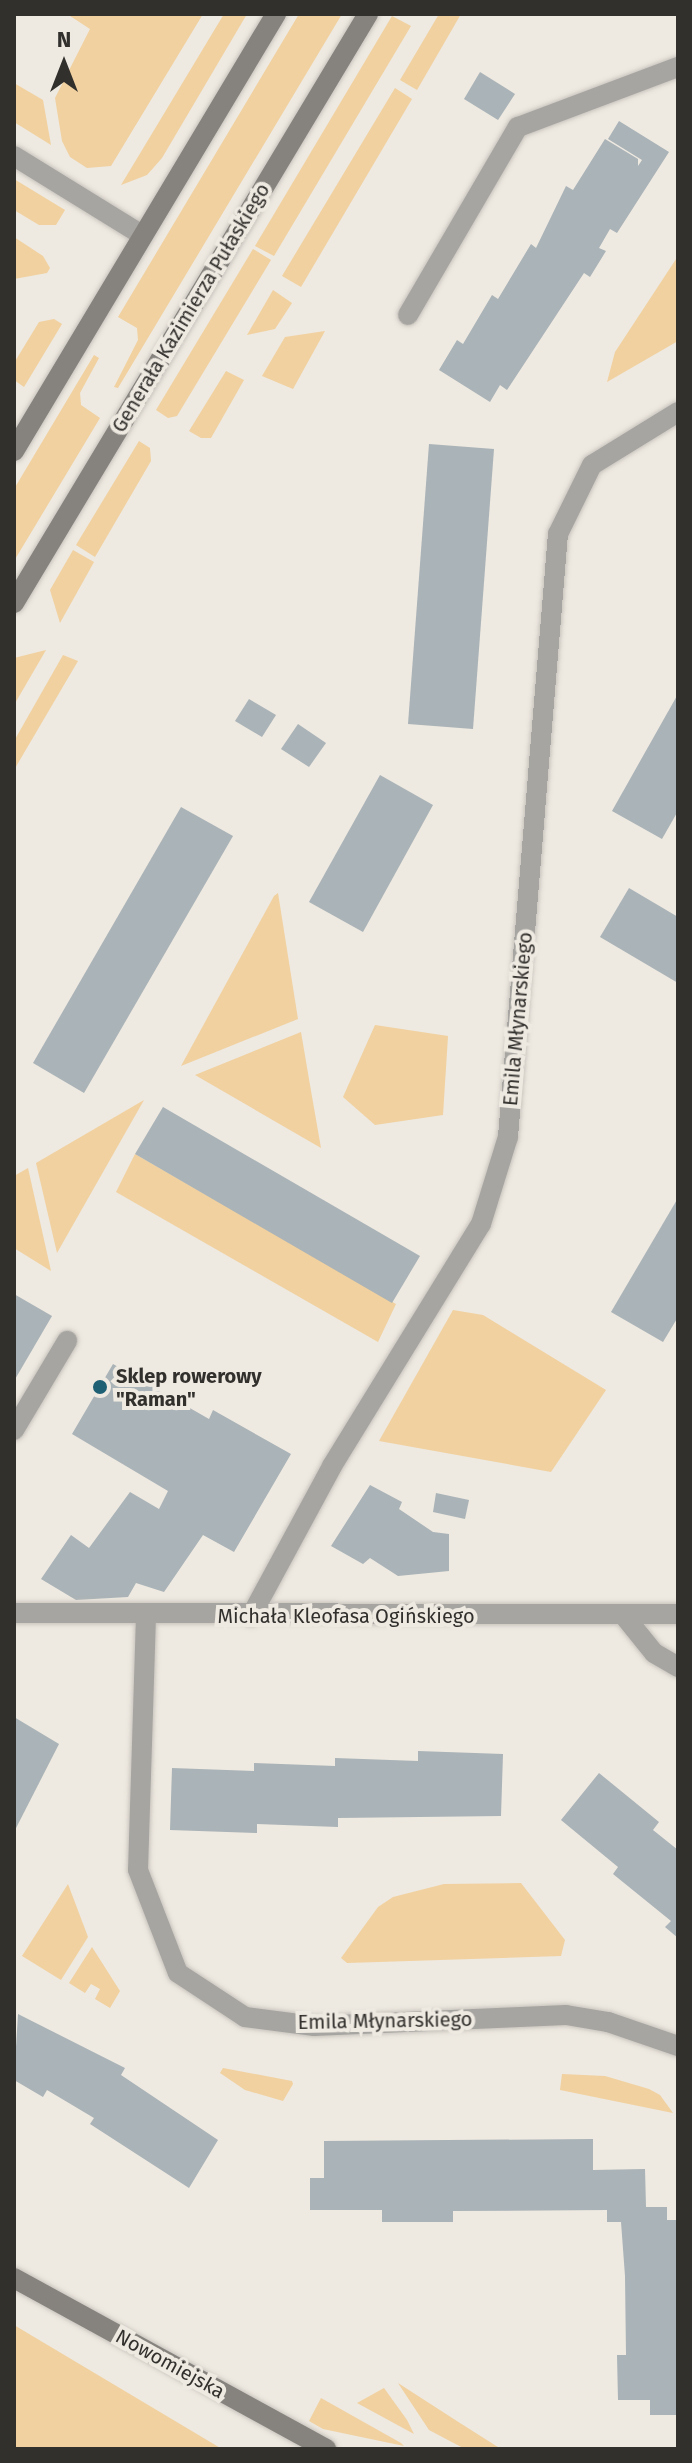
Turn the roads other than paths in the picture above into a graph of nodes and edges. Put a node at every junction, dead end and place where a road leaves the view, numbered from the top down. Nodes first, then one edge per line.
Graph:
1 (276, 14) edge
2 (368, 14) edge
3 (678, 67) edge
4 (14, 156) edge
5 (142, 235) junction
6 (408, 315) dead end
7 (678, 412) edge
8 (14, 451) edge
9 (14, 603) edge
10 (67, 1341) dead end
11 (14, 1430) edge
12 (14, 1613) edge
13 (678, 1614) edge
14 (146, 1616) junction
15 (251, 1616) junction
16 (625, 1617) junction
17 (678, 1667) edge
18 (678, 2046) edge
19 (14, 2278) edge
20 (326, 2449) edge

1 - 5 main road
2 - 9 main road, Generała Kazimierza Pułaskiego
3 - 6 street
4 - 5 street
5 - 8 main road
7 - 15 street, Emila Młynarskiego
10 - 11 street
12 - 14 street, Michała Kleofasa Ogińskiego
13 - 16 street, Michała Kleofasa Ogińskiego
14 - 15 street, Michała Kleofasa Ogińskiego
14 - 18 street, Emila Młynarskiego
15 - 16 street, Michała Kleofasa Ogińskiego
16 - 17 street
19 - 20 main road, Nowomiejska

